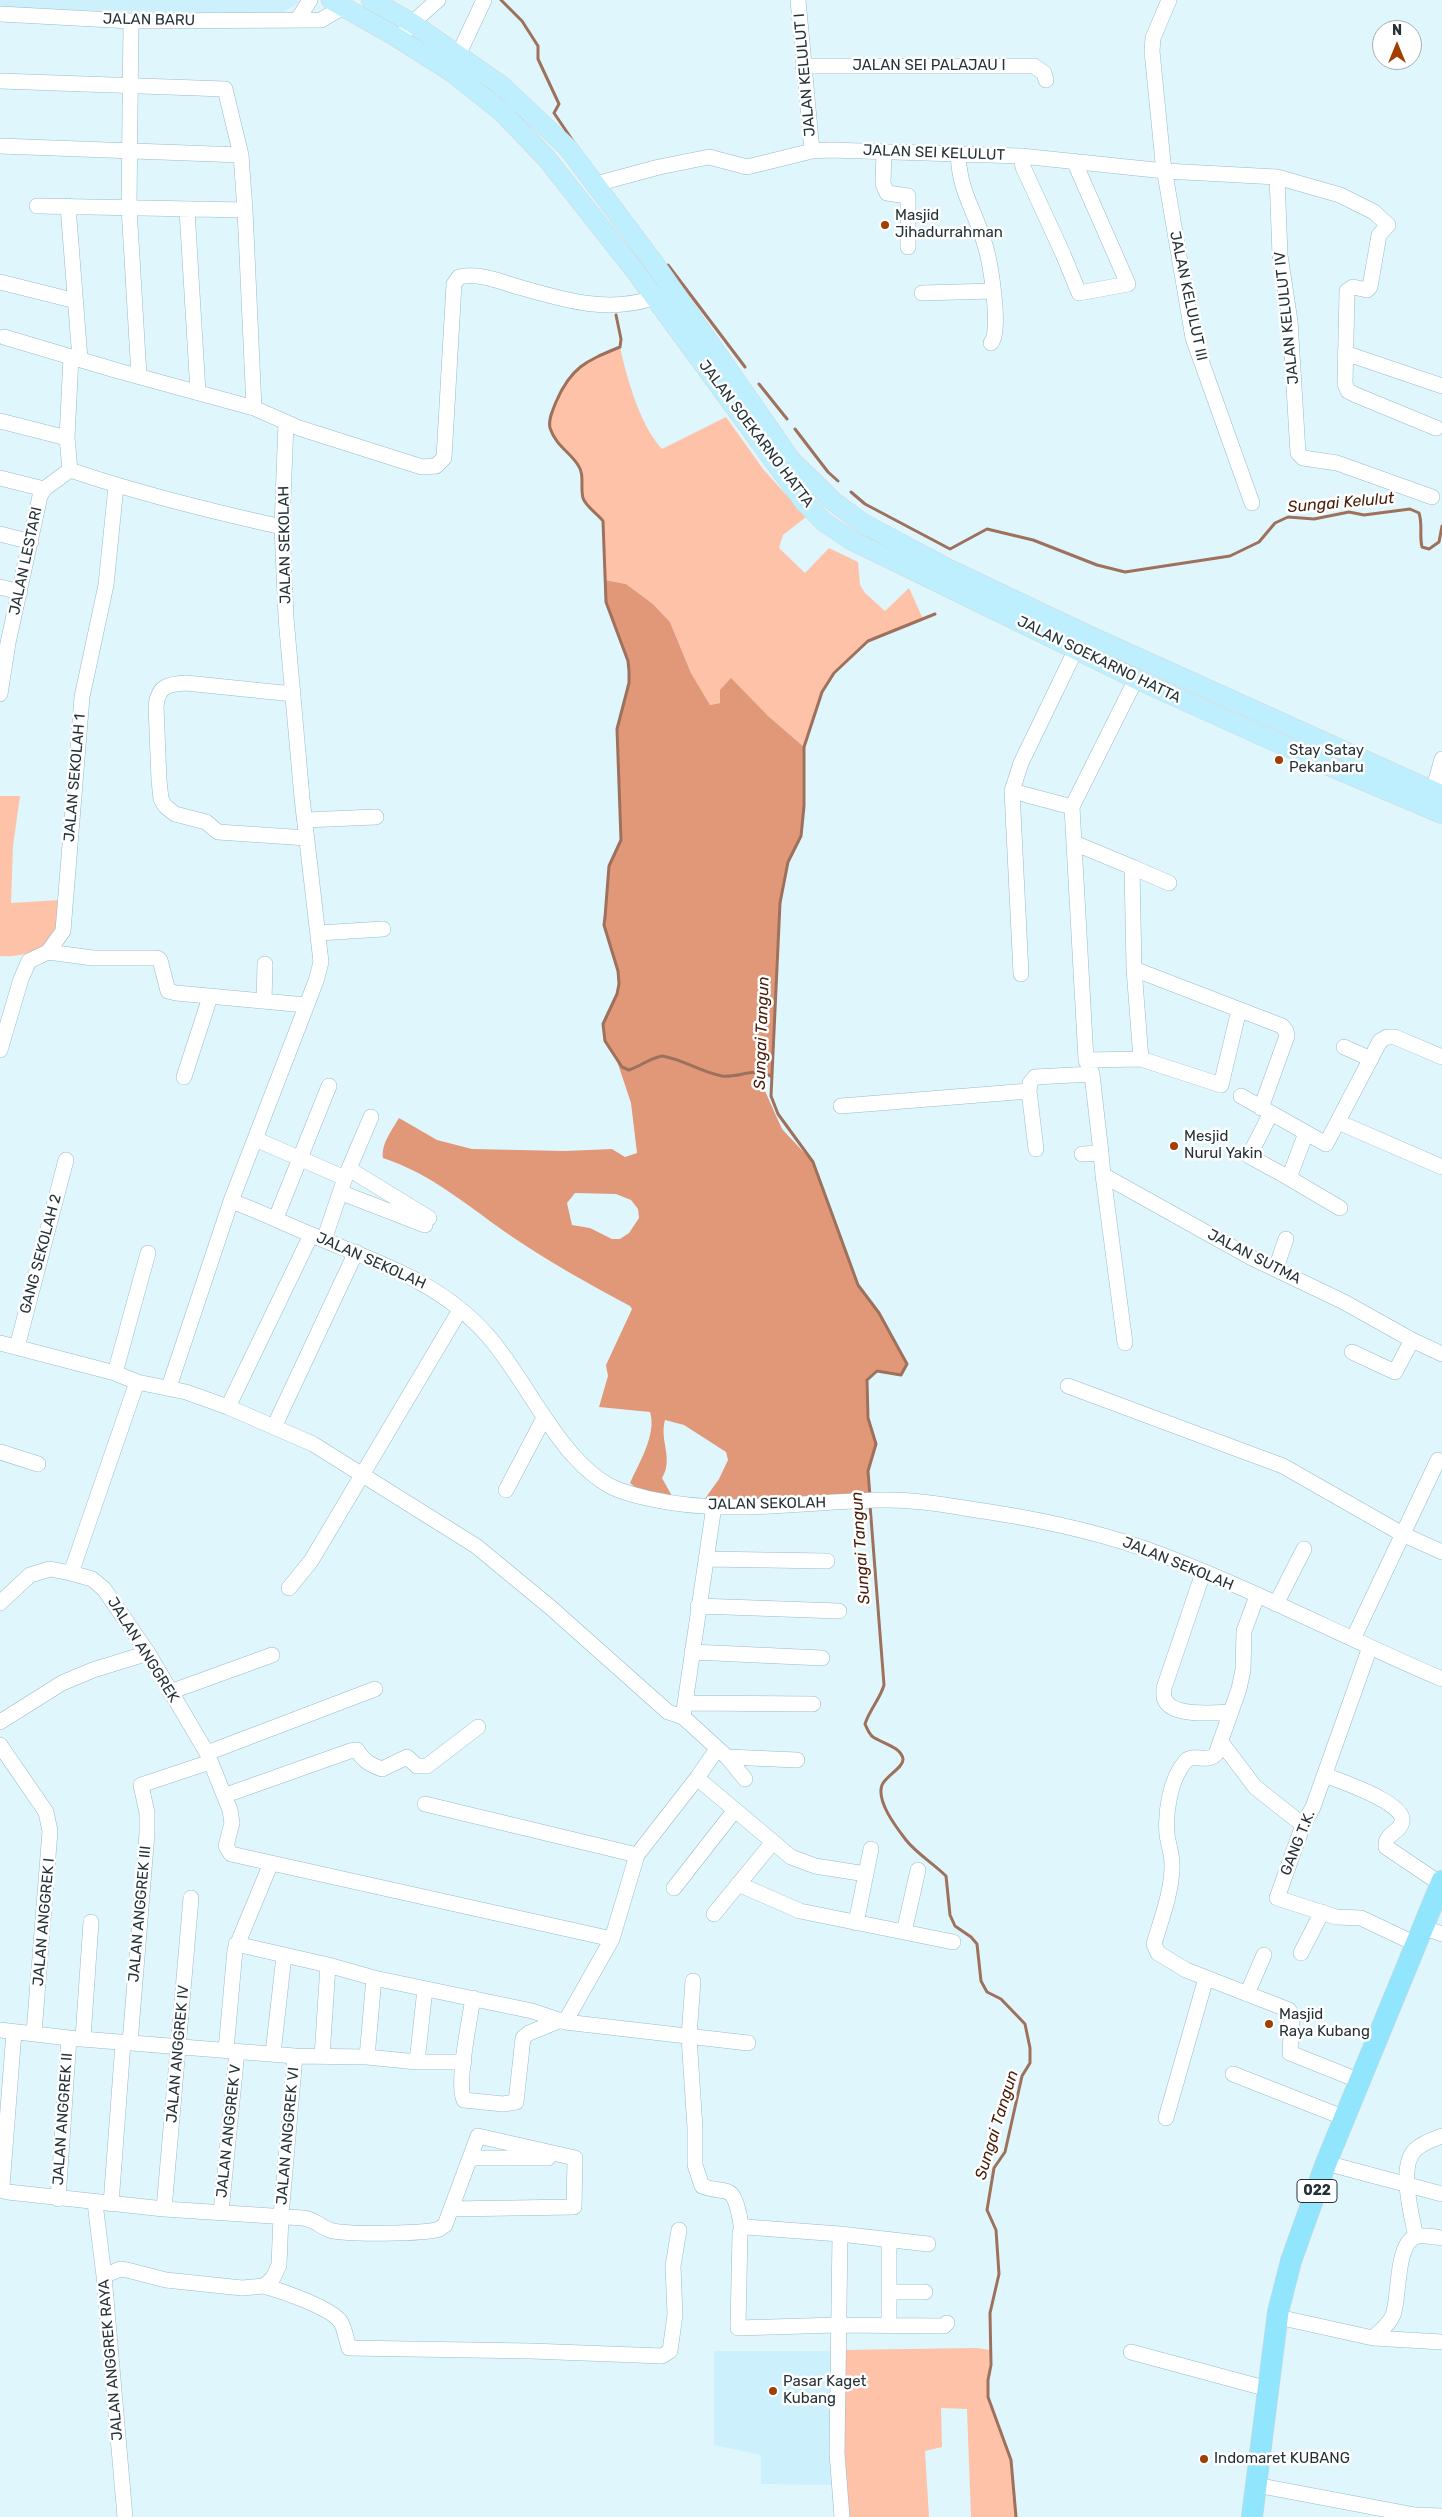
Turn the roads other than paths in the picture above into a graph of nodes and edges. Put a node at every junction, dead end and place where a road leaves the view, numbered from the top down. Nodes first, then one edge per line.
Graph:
1 (310, 0) edge
2 (370, 0) edge
3 (438, 0) edge
4 (484, 0) edge
5 (798, 0) edge
6 (1169, 0) edge
7 (337, 4) edge
8 (395, 13) junction
9 (0, 14) edge
10 (298, 19) junction
11 (131, 21) junction
12 (412, 23) junction
13 (393, 35) junction
14 (454, 63) junction
15 (803, 66) junction
16 (1046, 80) dead end
17 (0, 81) edge
18 (479, 81) junction
19 (132, 87) junction
20 (0, 146) edge
21 (129, 149) junction
22 (812, 151) junction
23 (884, 151) junction
24 (958, 154) junction
25 (241, 155) junction
26 (1021, 156) junction
27 (1074, 161) junction
28 (1165, 170) junction
29 (1277, 177) junction
30 (596, 184) junction
31 (37, 206) dead end
32 (68, 206) junction
33 (129, 207) junction
34 (187, 210) junction
35 (245, 210) junction
36 (908, 247) dead end
37 (654, 263) junction
38 (636, 272) junction
39 (0, 282) edge
40 (992, 291) junction
41 (922, 293) dead end
42 (653, 298) junction
43 (76, 301) junction
44 (4, 337) dead end
45 (991, 342) dead end
46 (1346, 353) junction
47 (75, 358) junction
48 (139, 376) junction
49 (1442, 386) edge
50 (198, 392) junction
51 (254, 408) junction
52 (0, 421) edge
53 (286, 422) junction
54 (1436, 428) dead end
55 (67, 438) junction
56 (70, 470) junction
57 (0, 478) edge
58 (116, 486) junction
59 (44, 489) junction
60 (1432, 496) dead end
61 (1252, 504) dead end
62 (282, 527) junction
63 (0, 534) edge
64 (31, 542) junction
65 (0, 587) edge
66 (20, 592) junction
67 (4, 642) edge
68 (1076, 649) junction
69 (1136, 679) junction
70 (0, 694) edge
71 (293, 694) junction
72 (1295, 729) junction
73 (1287, 747) junction
74 (1442, 760) edge
75 (1012, 791) junction
76 (1438, 793) edge
77 (1072, 807) junction
78 (1442, 814) edge
79 (376, 817) dead end
80 (305, 820) junction
81 (307, 838) junction
82 (1074, 843) junction
83 (1132, 867) junction
84 (1169, 883) dead end
85 (383, 930) dead end
86 (319, 933) junction
87 (48, 952) junction
88 (265, 964) dead end
89 (1134, 969) junction
90 (1021, 974) dead end
91 (210, 997) junction
92 (264, 1001) junction
93 (306, 1005) junction
94 (1239, 1010) junction
95 (1344, 1047) dead end
96 (0, 1050) edge
97 (1442, 1056) edge
98 (1141, 1059) junction
99 (1371, 1059) junction
100 (1086, 1060) junction
101 (1092, 1074) junction
102 (184, 1076) dead end
103 (329, 1086) dead end
104 (1029, 1091) junction
105 (1240, 1096) dead end
106 (841, 1106) dead end
107 (1266, 1111) junction
108 (371, 1117) dead end
109 (1338, 1122) junction
110 (1306, 1133) junction
111 (254, 1139) junction
112 (1036, 1149) dead end
113 (1101, 1153) junction
114 (1082, 1154) dead end
115 (301, 1159) junction
116 (66, 1160) dead end
117 (1442, 1167) edge
118 (1103, 1175) junction
119 (1289, 1178) junction
120 (345, 1180) junction
121 (231, 1201) junction
122 (1340, 1208) dead end
123 (276, 1218) junction
124 (318, 1237) junction
125 (1286, 1238) dead end
126 (148, 1252) dead end
127 (356, 1252) junction
128 (1276, 1268) junction
129 (460, 1310) junction
130 (1412, 1340) junction
131 (1125, 1344) dead end
132 (5, 1347) edge
133 (1352, 1352) dead end
134 (1442, 1354) edge
135 (114, 1373) junction
136 (138, 1382) junction
137 (1068, 1386) dead end
138 (169, 1387) junction
139 (228, 1407) junction
140 (544, 1418) junction
141 (274, 1427) junction
142 (0, 1452) edge
143 (1438, 1460) dead end
144 (38, 1464) dead end
145 (362, 1476) junction
146 (506, 1490) dead end
147 (714, 1506) junction
148 (1404, 1535) junction
149 (1304, 1549) dead end
150 (1442, 1552) edge
151 (706, 1559) junction
152 (827, 1561) dead end
153 (71, 1572) junction
154 (1204, 1573) junction
155 (289, 1588) dead end
156 (1257, 1596) junction
157 (0, 1603) edge
158 (1276, 1604) junction
159 (698, 1606) junction
160 (839, 1611) dead end
161 (1353, 1639) junction
162 (1370, 1647) junction
163 (692, 1652) junction
164 (148, 1653) junction
165 (272, 1655) dead end
166 (822, 1658) dead end
167 (1442, 1679) edge
168 (375, 1689) dead end
169 (170, 1692) junction
170 (813, 1704) dead end
171 (685, 1710) junction
172 (1231, 1712) junction
173 (0, 1722) edge
174 (478, 1727) dead end
175 (1221, 1742) junction
176 (0, 1745) edge
177 (722, 1754) junction
178 (208, 1758) junction
179 (797, 1760) dead end
180 (1325, 1775) junction
181 (697, 1778) junction
182 (745, 1779) dead end
183 (226, 1795) junction
184 (425, 1804) dead end
185 (735, 1810) junction
186 (1304, 1825) junction
187 (773, 1842) junction
188 (871, 1849) dead end
189 (637, 1855) junction
190 (271, 1863) junction
191 (918, 1870) dead end
192 (866, 1874) junction
193 (1441, 1883) edge
194 (738, 1884) junction
195 (674, 1888) dead end
196 (191, 1898) dead end
197 (1322, 1912) junction
198 (714, 1914) dead end
199 (91, 1922) dead end
200 (856, 1923) junction
201 (904, 1932) junction
202 (1427, 1935) edge
203 (612, 1939) junction
204 (953, 1942) dead end
205 (236, 1944) junction
206 (1301, 1953) dead end
207 (1264, 1955) dead end
208 (284, 1956) junction
209 (328, 1965) junction
210 (374, 1978) junction
211 (1206, 1978) junction
212 (693, 1980) dead end
213 (425, 1989) junction
214 (1247, 1994) junction
215 (473, 1998) junction
216 (563, 2021) junction
217 (7, 2031) edge
218 (34, 2033) junction
219 (688, 2037) junction
220 (76, 2038) junction
221 (127, 2043) junction
222 (748, 2043) dead end
223 (178, 2047) junction
224 (232, 2050) junction
225 (273, 2053) junction
226 (295, 2056) junction
227 (322, 2057) junction
228 (367, 2057) junction
229 (417, 2062) junction
230 (464, 2062) junction
231 (1233, 2074) dead end
232 (1360, 2081) junction
233 (1166, 2118) dead end
234 (1346, 2118) junction
235 (1442, 2136) edge
236 (470, 2158) junction
237 (575, 2158) junction
238 (1326, 2163) junction
239 (1407, 2185) junction
240 (1442, 2194) edge
241 (58, 2199) junction
242 (95, 2203) junction
243 (111, 2204) junction
244 (164, 2209) junction
245 (451, 2209) junction
246 (221, 2212) junction
247 (281, 2216) junction
248 (742, 2229) junction
249 (679, 2230) dead end
250 (840, 2234) junction
251 (1416, 2237) junction
252 (1442, 2238) edge
253 (889, 2240) junction
254 (928, 2244) dead end
255 (279, 2265) junction
256 (104, 2276) junction
257 (264, 2286) junction
258 (889, 2292) junction
259 (925, 2292) dead end
260 (288, 2293) junction
261 (1278, 2317) junction
262 (947, 2324) dead end
263 (837, 2325) junction
264 (889, 2326) junction
265 (1373, 2338) junction
266 (1442, 2342) edge
267 (1131, 2352) dead end
268 (1268, 2389) junction
269 (1256, 2485) junction
270 (1442, 2516) edge
271 (125, 2517) edge
272 (842, 2517) edge
273 (1252, 2517) edge

1 - 10 street
2 - 8 main road, JALAN SOEKARNO HATTA
3 - 12 street
4 - 14 street
5 - 15 street, JALAN KELULUT I
6 - 28 street, JALAN KELULUT III
7 - 10 street, JALAN BARU
7 - 13 main road, JALAN SOEKARNO HATTA
8 - 12 main road, JALAN SOEKARNO HATTA
8 - 13 main road
9 - 11 street, JALAN BARU
10 - 11 street, JALAN BARU
11 - 19 street
12 - 13 street
12 - 14 main road, JALAN SOEKARNO HATTA
13 - 14 main road, JALAN SOEKARNO HATTA
14 - 18 main road, JALAN SOEKARNO HATTA
15 - 16 street, JALAN SEI PALAJAU I
15 - 22 street, JALAN KELULUT I
17 - 19 street
18 - 30 main road, JALAN SOEKARNO HATTA
18 - 38 main road, JALAN SOEKARNO HATTA
19 - 21 street
19 - 25 street
20 - 21 street
21 - 25 street
21 - 33 street
22 - 23 street, JALAN SEI KELULUT
22 - 30 street, JALAN SEI KELULUT
23 - 24 street, JALAN SEI KELULUT
23 - 36 street
24 - 26 street, JALAN SEI KELULUT
24 - 40 street
25 - 35 street
26 - 27 street, JALAN SEI KELULUT
26 - 27 street
27 - 28 street, JALAN SEI KELULUT
28 - 29 street, JALAN SEI KELULUT
28 - 61 street, JALAN KELULUT III
29 - 46 street, JALAN SEI KELULUT
29 - 60 street, JALAN KELULUT IV
30 - 37 main road, JALAN SOEKARNO HATTA
31 - 32 street
32 - 33 street
32 - 43 street
33 - 34 street
33 - 48 street
34 - 35 street
34 - 50 street
35 - 51 street
37 - 38 main road
37 - 72 main road, JALAN SOEKARNO HATTA
38 - 42 main road, JALAN SOEKARNO HATTA
39 - 43 street
40 - 41 street
40 - 45 street
42 - 53 street
42 - 68 main road, JALAN SOEKARNO HATTA
43 - 47 street
44 - 47 street
46 - 49 street
46 - 54 street
47 - 48 street
47 - 55 street
48 - 50 street
50 - 51 street
51 - 53 street
52 - 55 street
53 - 62 street, JALAN SEKOLAH
55 - 56 street
56 - 58 street
56 - 59 street, JALAN LESTARI
57 - 59 street
58 - 62 street
58 - 87 street, JALAN SEKOLAH 1
59 - 64 street, JALAN LESTARI
62 - 71 street, JALAN SEKOLAH
63 - 64 street
64 - 66 street, JALAN LESTARI
65 - 66 street
66 - 67 street, JALAN LESTARI
67 - 70 street, JALAN LESTARI
68 - 69 main road, JALAN SOEKARNO HATTA
68 - 75 street
69 - 73 main road, JALAN SOEKARNO HATTA
69 - 77 street
71 - 80 street, JALAN SEKOLAH
71 - 81 street
72 - 73 main road
72 - 76 main road, JALAN SOEKARNO HATTA
73 - 78 main road, JALAN SOEKARNO HATTA
74 - 76 street
75 - 77 street
75 - 90 street
77 - 82 street
79 - 80 street
80 - 81 street, JALAN SEKOLAH
81 - 86 street, JALAN SEKOLAH
82 - 83 street
82 - 100 street
83 - 84 street
83 - 89 street
85 - 86 street
86 - 93 street, JALAN SEKOLAH
87 - 91 street
87 - 96 street, JALAN SEKOLAH 1
88 - 92 street
89 - 94 street
89 - 98 street
91 - 92 street
91 - 102 street
92 - 93 street
93 - 111 street, JALAN SEKOLAH
94 - 98 street
94 - 107 street
95 - 99 street
97 - 99 street
98 - 100 street
99 - 109 street
100 - 101 street
101 - 104 street
101 - 113 street
103 - 115 street
104 - 106 street
104 - 112 street
105 - 107 street
107 - 110 street
107 - 119 street
108 - 120 street
109 - 110 street
109 - 117 street
110 - 119 street
111 - 115 street
111 - 121 street, JALAN SEKOLAH
113 - 114 street
113 - 118 street
115 - 120 street
115 - 123 street
116 - 132 street, GANG SEKOLAH 2
118 - 128 street, JALAN SUTMA
118 - 131 street
119 - 122 street
120 - 120 street
120 - 124 street
121 - 123 street, JALAN SEKOLAH
121 - 138 street, JALAN SEKOLAH
123 - 124 street, JALAN SEKOLAH
124 - 127 street, JALAN SEKOLAH
124 - 139 street
125 - 128 street
126 - 135 street
127 - 129 street, JALAN SEKOLAH
127 - 141 street
128 - 130 street, JALAN SUTMA
129 - 140 street, JALAN SEKOLAH
129 - 145 street
130 - 133 street
130 - 134 street, JALAN SUTMA
132 - 135 street
135 - 136 street
136 - 138 street
136 - 153 street
137 - 148 street
138 - 139 street
139 - 141 street
140 - 146 street
140 - 147 street, JALAN SEKOLAH
141 - 145 street
142 - 144 street
143 - 148 street
145 - 155 street
145 - 171 street
147 - 151 street
147 - 154 street, JALAN SEKOLAH
148 - 150 street
148 - 161 street
149 - 158 street
151 - 152 street
151 - 159 street
153 - 157 street, JALAN ANGGREK
153 - 164 street, JALAN ANGGREK
154 - 156 street, JALAN SEKOLAH
154 - 172 street
156 - 158 street, JALAN SEKOLAH
156 - 172 street
158 - 161 street, JALAN SEKOLAH
159 - 160 street
159 - 163 street
161 - 162 street, JALAN SEKOLAH
162 - 167 street, JALAN SEKOLAH
162 - 180 street, GANG T.K.
163 - 166 street
163 - 171 street
164 - 169 street, JALAN ANGGREK
164 - 173 street
165 - 169 street
168 - 178 street
169 - 178 street, JALAN ANGGREK
170 - 171 street
171 - 177 street
172 - 175 street
174 - 183 street
175 - 186 street
175 - 211 street
176 - 218 street, JALAN ANGGREK I
177 - 179 street
177 - 181 street
177 - 182 street
178 - 183 street, JALAN ANGGREK
178 - 221 street, JALAN ANGGREK III
180 - 186 street, GANG T.K.
180 - 193 street
181 - 185 street
181 - 189 street
183 - 190 street, JALAN ANGGREK
184 - 189 street
185 - 187 street
185 - 195 street
186 - 197 street, GANG T.K.
187 - 192 street
187 - 194 street
188 - 192 street
189 - 203 street
190 - 203 street
190 - 205 street, JALAN ANGGREK V
191 - 201 street
192 - 200 street
193 - 202 highway, 022
194 - 198 street
194 - 200 street
196 - 223 street, JALAN ANGGREK IV
197 - 202 street, GANG T.K.
197 - 206 street
199 - 220 street, JALAN ANGGREK II
200 - 201 street
201 - 204 street
202 - 232 highway, 022
203 - 216 street
205 - 208 street
205 - 224 street, JALAN ANGGREK V
207 - 214 street
208 - 209 street
208 - 225 street, JALAN ANGGREK VI
209 - 210 street
209 - 227 street
210 - 213 street
210 - 228 street
211 - 214 street
211 - 233 street
212 - 219 street
213 - 215 street
213 - 229 street
214 - 232 street
215 - 216 street
215 - 230 street
216 - 219 street
216 - 230 street
217 - 218 street
217 - 241 street
218 - 220 street
219 - 222 street
219 - 248 street
220 - 221 street
220 - 241 street, JALAN ANGGREK II
221 - 223 street
221 - 243 street, JALAN ANGGREK III
223 - 224 street
223 - 244 street, JALAN ANGGREK IV
224 - 225 street
224 - 246 street, JALAN ANGGREK V
225 - 226 street
226 - 227 street
226 - 247 street, JALAN ANGGREK VI
227 - 228 street
228 - 229 street
229 - 230 street
231 - 234 street
232 - 234 highway, 022
234 - 238 highway, 022
235 - 239 street
236 - 237 street
236 - 237 street
236 - 245 street
237 - 245 street
238 - 239 street
238 - 261 highway, 022
239 - 240 street
239 - 251 street
241 - 242 street
242 - 243 street
242 - 256 street, JALAN ANGGREK RAYA
243 - 244 street
244 - 246 street
245 - 247 street
246 - 247 street
247 - 255 street, JALAN ANGGREK VI
248 - 250 street
248 - 263 street
249 - 260 street
250 - 253 street
250 - 263 street
251 - 252 street
251 - 265 street
253 - 254 street
253 - 258 street
255 - 257 street
255 - 260 street
256 - 257 street
256 - 271 street, JALAN ANGGREK RAYA
257 - 260 street
258 - 259 street
258 - 264 street
261 - 265 street
261 - 268 highway, 022
262 - 264 street
263 - 264 street
263 - 272 street
265 - 266 street
267 - 268 street
268 - 269 highway, 022
269 - 270 street
269 - 273 highway, 022

